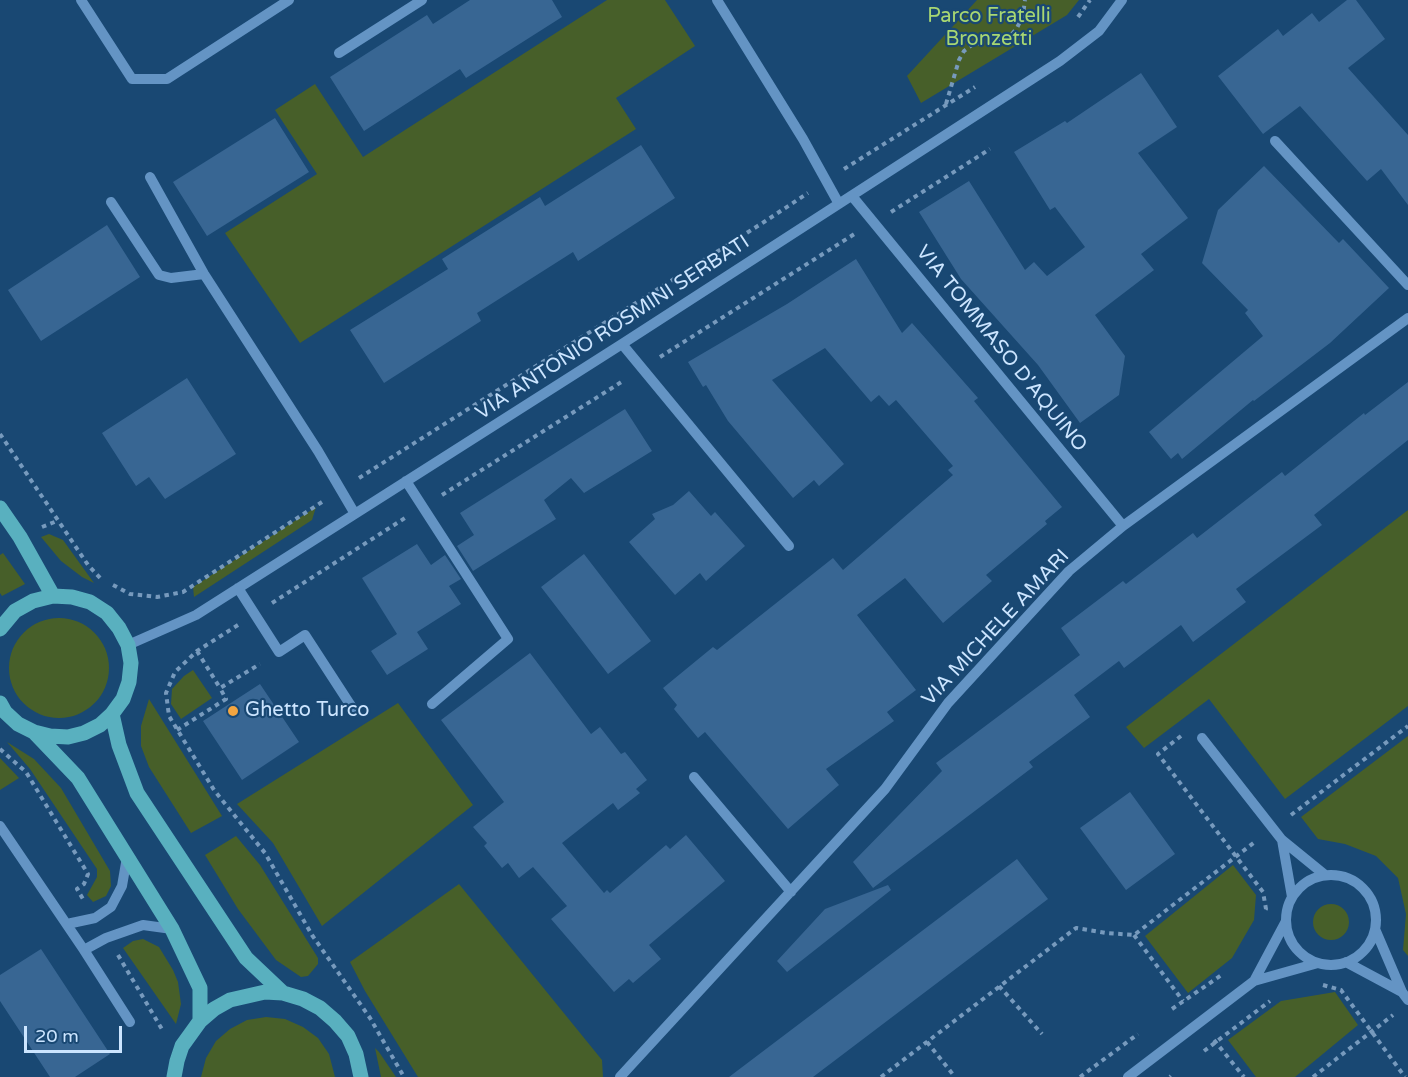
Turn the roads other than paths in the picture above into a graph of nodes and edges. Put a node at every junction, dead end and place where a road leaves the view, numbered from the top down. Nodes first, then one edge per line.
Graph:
1 (81, 0) edge
2 (289, 0) edge
3 (422, 0) edge
4 (717, 0) edge
5 (1122, 0) edge
6 (339, 53) dead end
7 (1275, 141) dead end
8 (150, 177) dead end
9 (852, 196) junction
10 (111, 202) dead end
11 (839, 204) junction
12 (204, 274) junction
13 (1408, 285) edge
14 (1408, 318) edge
15 (622, 344) junction
16 (406, 482) junction
17 (0, 508) edge
18 (355, 514) junction
19 (1123, 526) junction
20 (789, 546) dead end
21 (238, 588) junction
22 (53, 596) junction
23 (0, 629) edge
24 (128, 645) junction
25 (0, 703) edge
26 (432, 704) dead end
27 (355, 712) dead end
28 (112, 714) junction
29 (34, 732) junction
30 (1202, 738) road end
31 (694, 777) dead end
32 (0, 826) edge
33 (1282, 840) junction
34 (127, 857) junction
35 (1325, 875) junction
36 (791, 892) junction
37 (1292, 897) junction
38 (1286, 921) junction
39 (67, 924) junction
40 (1375, 928) junction
41 (172, 929) junction
42 (84, 950) junction
43 (1346, 962) junction
44 (1318, 963) junction
45 (1254, 981) junction
46 (284, 993) junction
47 (1405, 996) edge
48 (200, 1021) junction
49 (130, 1022) dead end
50 (173, 1077) edge
51 (361, 1077) edge
52 (620, 1077) edge
53 (1128, 1077) edge

1 - 2 street
3 - 6 street
4 - 11 street
5 - 9 street, VIA ANTONIO ROSMINI SERBATI
7 - 13 street
8 - 12 street
9 - 11 street, VIA ANTONIO ROSMINI SERBATI
9 - 19 street, VIA TOMMASO D'AQUINO
10 - 12 street
11 - 15 street, VIA ANTONIO ROSMINI SERBATI
12 - 18 street
14 - 19 street, VIA MICHELE AMARI
15 - 16 street, VIA ANTONIO ROSMINI SERBATI
15 - 20 street
16 - 18 street, VIA ANTONIO ROSMINI SERBATI
16 - 26 street
17 - 22 main road
18 - 21 street, VIA ANTONIO ROSMINI SERBATI
19 - 36 street, VIA MICHELE AMARI
21 - 24 street, VIA ANTONIO ROSMINI SERBATI
21 - 27 street
22 - 23 main road
22 - 24 main road
24 - 28 main road
25 - 29 main road
28 - 29 main road
28 - 46 main road
29 - 34 main road
30 - 33 street
31 - 36 street
32 - 39 street
33 - 35 street
33 - 37 street
34 - 39 street
34 - 41 main road
35 - 37 street
35 - 40 street
36 - 52 street, VIA MICHELE AMARI
37 - 38 street
38 - 44 street
38 - 45 street
39 - 42 street
40 - 43 street
40 - 47 street
41 - 42 street
41 - 48 main road
42 - 49 street
43 - 44 street
43 - 47 street
44 - 45 street
45 - 53 street
46 - 48 main road
46 - 51 main road
48 - 50 main road

